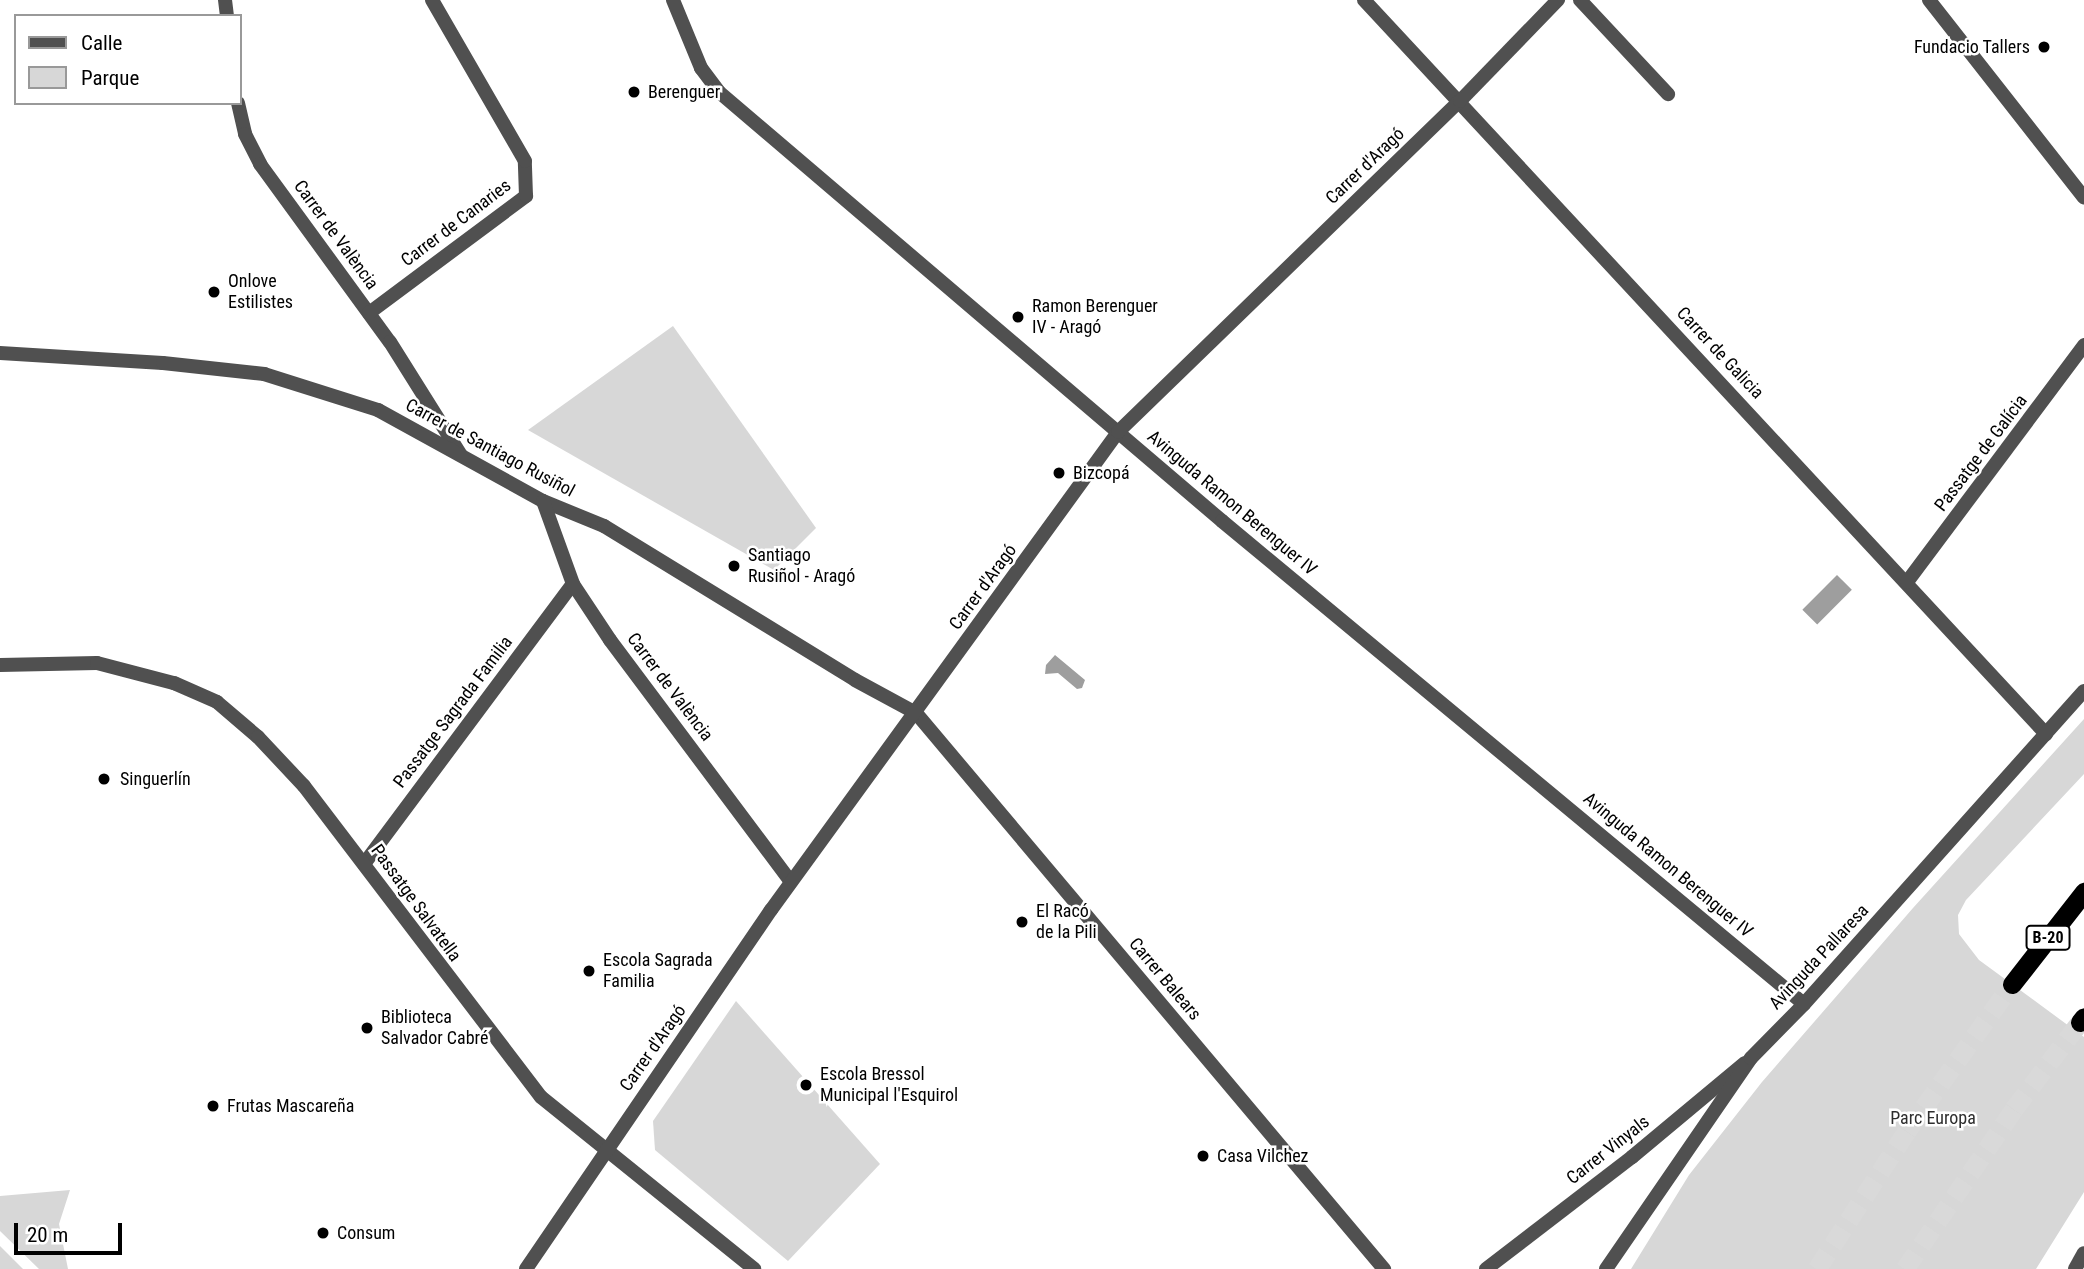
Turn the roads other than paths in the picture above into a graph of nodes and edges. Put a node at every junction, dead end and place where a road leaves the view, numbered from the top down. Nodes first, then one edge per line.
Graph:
1 (432, 0) edge
2 (673, 0) edge
3 (1364, 0) edge
4 (1558, 0) edge
5 (1580, 0) edge
6 (1929, 0) edge
7 (1668, 94) dead end
8 (1460, 101) junction
9 (238, 105) edge
10 (2084, 198) edge
11 (369, 313) junction
12 (2084, 345) edge
13 (0, 353) edge
14 (1118, 432) junction
15 (461, 456) junction
16 (543, 501) junction
17 (1907, 582) junction
18 (573, 584) junction
19 (0, 665) edge
20 (2084, 691) edge
21 (916, 713) junction
22 (2046, 734) junction
23 (364, 864) junction
24 (792, 882) junction
25 (2084, 892) edge
26 (2012, 984) tunnel mouth
27 (1804, 1004) junction
28 (1751, 1058) junction
29 (606, 1150) junction
30 (2084, 1253) edge
31 (526, 1269) edge
32 (754, 1269) edge
33 (1384, 1269) edge
34 (1486, 1269) edge
35 (1606, 1269) edge
36 (2075, 1269) edge

1 - 11 street, Carrer de Canaries
2 - 14 street, Avinguda Ramon Berenguer IV
3 - 8 street, Carrer de Galicia
4 - 8 street, Carrer d'Aragó
5 - 7 street
6 - 10 street
8 - 14 street, Carrer d'Aragó
8 - 17 street, Carrer de Galicia
9 - 11 street, Carrer de València
11 - 15 street, Carrer de València
12 - 17 street, Passatge de Galícia
13 - 15 street, Carrer de Santiago Rusiñol
14 - 21 street, Carrer d'Aragó
14 - 27 street, Avinguda Ramon Berenguer IV
15 - 16 street, Carrer de Santiago Rusiñol
16 - 18 street, Carrer de València
16 - 21 street, Carrer de Santiago Rusiñol
17 - 22 street, Carrer de Galicia
18 - 23 street, Passatge Sagrada Familia
18 - 24 street, Carrer de València
19 - 23 street, Passatge Salvatella
20 - 22 street, Avinguda Pallaresa
21 - 24 street, Carrer d'Aragó
21 - 33 street, Carrer Balears
22 - 27 street, Avinguda Pallaresa
23 - 29 street, Passatge Salvatella
24 - 29 street, Carrer d'Aragó
25 - 26 highway, B-20
27 - 28 street, Avinguda Pallaresa
28 - 34 street, Carrer Vinyals
28 - 35 street, Avinguda Pallaresa
29 - 31 street, Carrer d'Aragó
29 - 32 street, Passatge Salvatella
30 - 36 street

